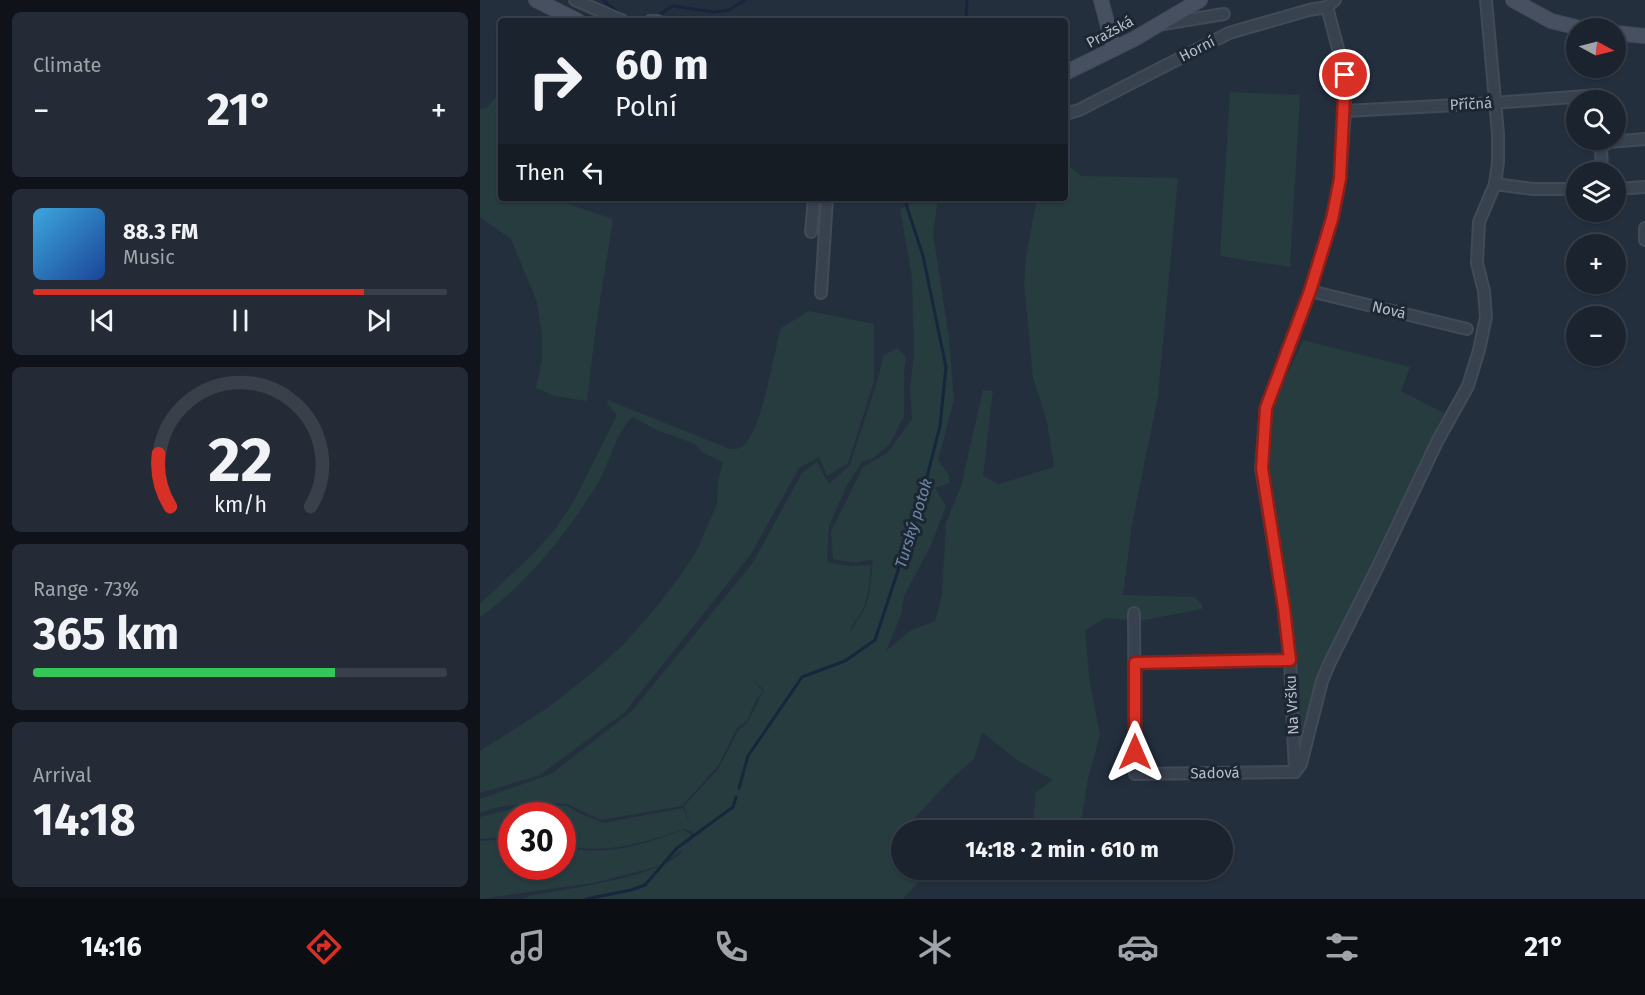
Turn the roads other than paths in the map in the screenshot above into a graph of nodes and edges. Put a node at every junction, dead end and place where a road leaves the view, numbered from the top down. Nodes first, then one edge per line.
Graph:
1 (536, 0) edge
2 (575, 0) edge
3 (1101, 0) edge
4 (1200, 0) edge
5 (1486, 0) edge
6 (1513, 0) edge
7 (1331, 3) edge
8 (1224, 14) dead end
9 (572, 18) edge
10 (615, 18) edge
11 (1159, 24) junction
12 (1566, 25) edge
13 (1626, 34) edge
14 (1645, 36) edge
15 (1114, 49) junction
16 (1068, 72) edge
17 (1566, 97) edge
18 (1494, 103) junction
19 (1345, 111) junction
20 (1068, 113) edge
21 (1645, 139) edge
22 (1601, 162) edge
23 (1495, 184) junction
24 (1645, 187) edge
25 (1626, 188) edge
26 (1566, 189) edge
27 (814, 201) edge
28 (827, 201) edge
29 (1645, 228) edge
30 (811, 232) dead end
31 (1645, 240) edge
32 (1310, 291) junction
33 (821, 293) dead end
34 (1467, 329) dead end
35 (1134, 613) dead end
36 (1290, 660) junction
37 (1135, 663) junction
38 (1295, 772) junction

1 - 9 main road
2 - 10 street
3 - 15 main road
4 - 11 main road, Pražská
5 - 18 street
6 - 12 main road
7 - 19 street, Na Vršku
7 - 20 street, Horní
8 - 11 street
11 - 15 main road, Pražská
13 - 14 main road
15 - 16 main road, Pražská
17 - 18 street, Příčná
18 - 19 street, Příčná
18 - 23 street
19 - 32 street, Na Vršku
21 - 22 street
23 - 26 street
23 - 38 street
24 - 25 street
27 - 30 street
28 - 33 street
29 - 31 street
32 - 34 street, Nová
32 - 36 street, Na Vršku
35 - 37 street
36 - 37 street
36 - 38 street, Na Vršku
37 - 38 street, Sadová

